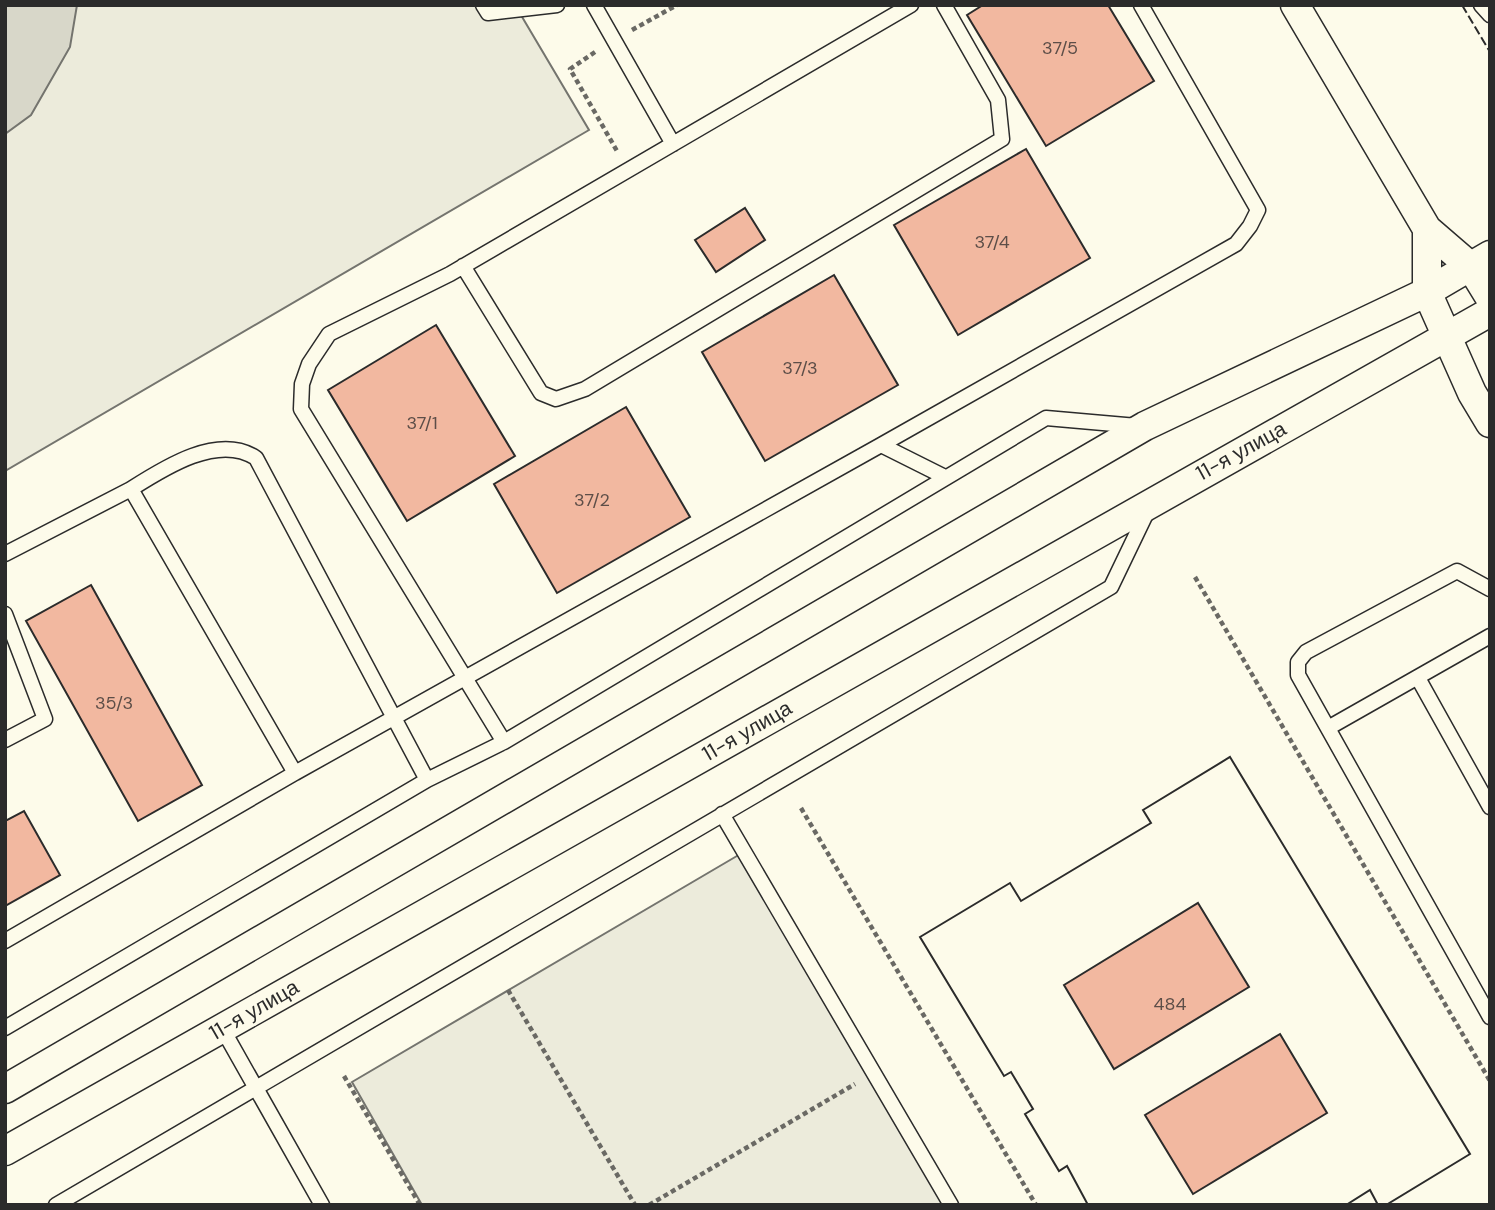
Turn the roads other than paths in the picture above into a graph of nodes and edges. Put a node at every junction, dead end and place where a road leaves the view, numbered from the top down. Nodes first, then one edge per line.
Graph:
1 (483, 5) edge
2 (557, 5) edge
3 (594, 5) edge
4 (911, 5) edge
5 (944, 5) edge
6 (1141, 5) edge
7 (1295, 5) edge
8 (1481, 5) edge
9 (1490, 15) edge
10 (673, 144) junction
11 (1427, 229) junction
12 (1480, 261) edge
13 (463, 266) junction
14 (1427, 292) junction
15 (1490, 298) edge
16 (1490, 312) edge
17 (1446, 336) junction
18 (1490, 423) edge
19 (1145, 426) junction
20 (881, 445) junction
21 (944, 477) junction
22 (131, 489) junction
23 (1153, 501) junction
24 (5, 554) edge
25 (1490, 589) edge
26 (5, 614) edge
27 (1490, 636) edge
28 (1418, 678) junction
29 (463, 679) junction
30 (394, 718) junction
31 (1328, 728) junction
32 (5, 740) edge
33 (505, 743) junction
34 (295, 773) junction
35 (427, 780) junction
36 (1490, 807) edge
37 (722, 814) junction
38 (5, 940) edge
39 (1490, 1017) edge
40 (5, 1028) edge
41 (222, 1028) junction
42 (256, 1087) junction
43 (5, 1089) edge
44 (5, 1150) edge
45 (56, 1205) edge
46 (322, 1205) edge
47 (951, 1205) edge

1 - 2 lane
3 - 10 lane
4 - 10 lane
5 - 13 lane
6 - 20 lane
7 - 11 street
8 - 9 lane
10 - 13 lane
11 - 12 street
11 - 14 street
12 - 14 street
12 - 15 street
13 - 29 lane
14 - 17 street
14 - 19 street
16 - 17 street, 11-я улица
17 - 18 street
17 - 23 street, 11-я улица
19 - 21 lane
19 - 43 street
20 - 21 lane
20 - 29 lane
21 - 33 lane
22 - 24 lane
22 - 30 lane
22 - 34 lane
23 - 37 lane
23 - 41 street, 11-я улица
25 - 31 lane
26 - 32 lane
27 - 28 lane
28 - 31 lane
28 - 36 lane
29 - 30 lane
29 - 33 lane
30 - 34 lane
30 - 35 lane
31 - 39 lane
33 - 35 lane
34 - 38 lane
35 - 40 lane
37 - 42 lane
37 - 47 lane
41 - 42 lane
41 - 44 street, 11-я улица
42 - 45 lane
42 - 46 lane

